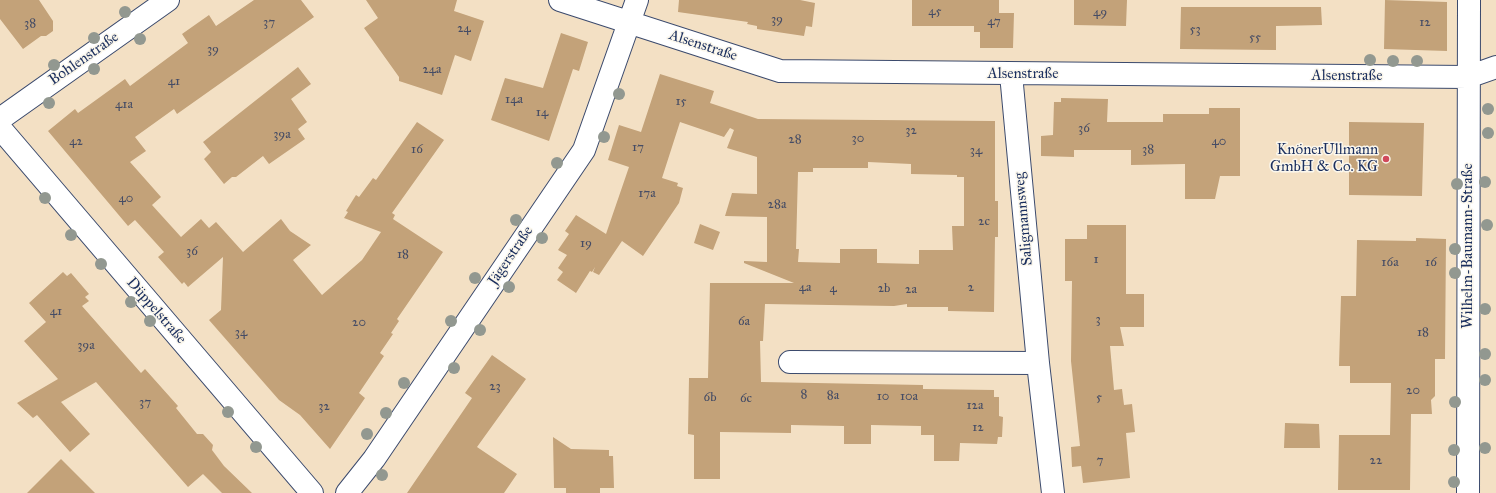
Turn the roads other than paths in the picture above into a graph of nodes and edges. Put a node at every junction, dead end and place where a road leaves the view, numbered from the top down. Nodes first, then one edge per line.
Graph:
1 (168, 0) edge
2 (560, 0) edge
3 (637, 0) edge
4 (1469, 0) edge
5 (630, 22) junction
6 (1496, 67) edge
7 (1011, 74) junction
8 (1468, 77) junction
9 (0, 119) edge
10 (0, 128) edge
11 (790, 362) dead end
12 (1038, 363) junction
13 (312, 493) edge
14 (348, 493) edge
15 (1053, 493) edge
16 (1468, 493) edge

1 - 9 street, Bohlenstraße
2 - 5 street, Alsenstraße
3 - 5 street, Jägerstraße
4 - 8 street, Wilhelm-Baumann-Straße
5 - 7 street, Alsenstraße
5 - 14 street, Jägerstraße
6 - 8 street, Alsenstraße
7 - 8 street, Alsenstraße
7 - 12 street, Saligmannsweg
8 - 16 street, Wilhelm-Baumann-Straße
10 - 13 street, Düppelstraße
11 - 12 street
12 - 15 street, Saligmannsweg

